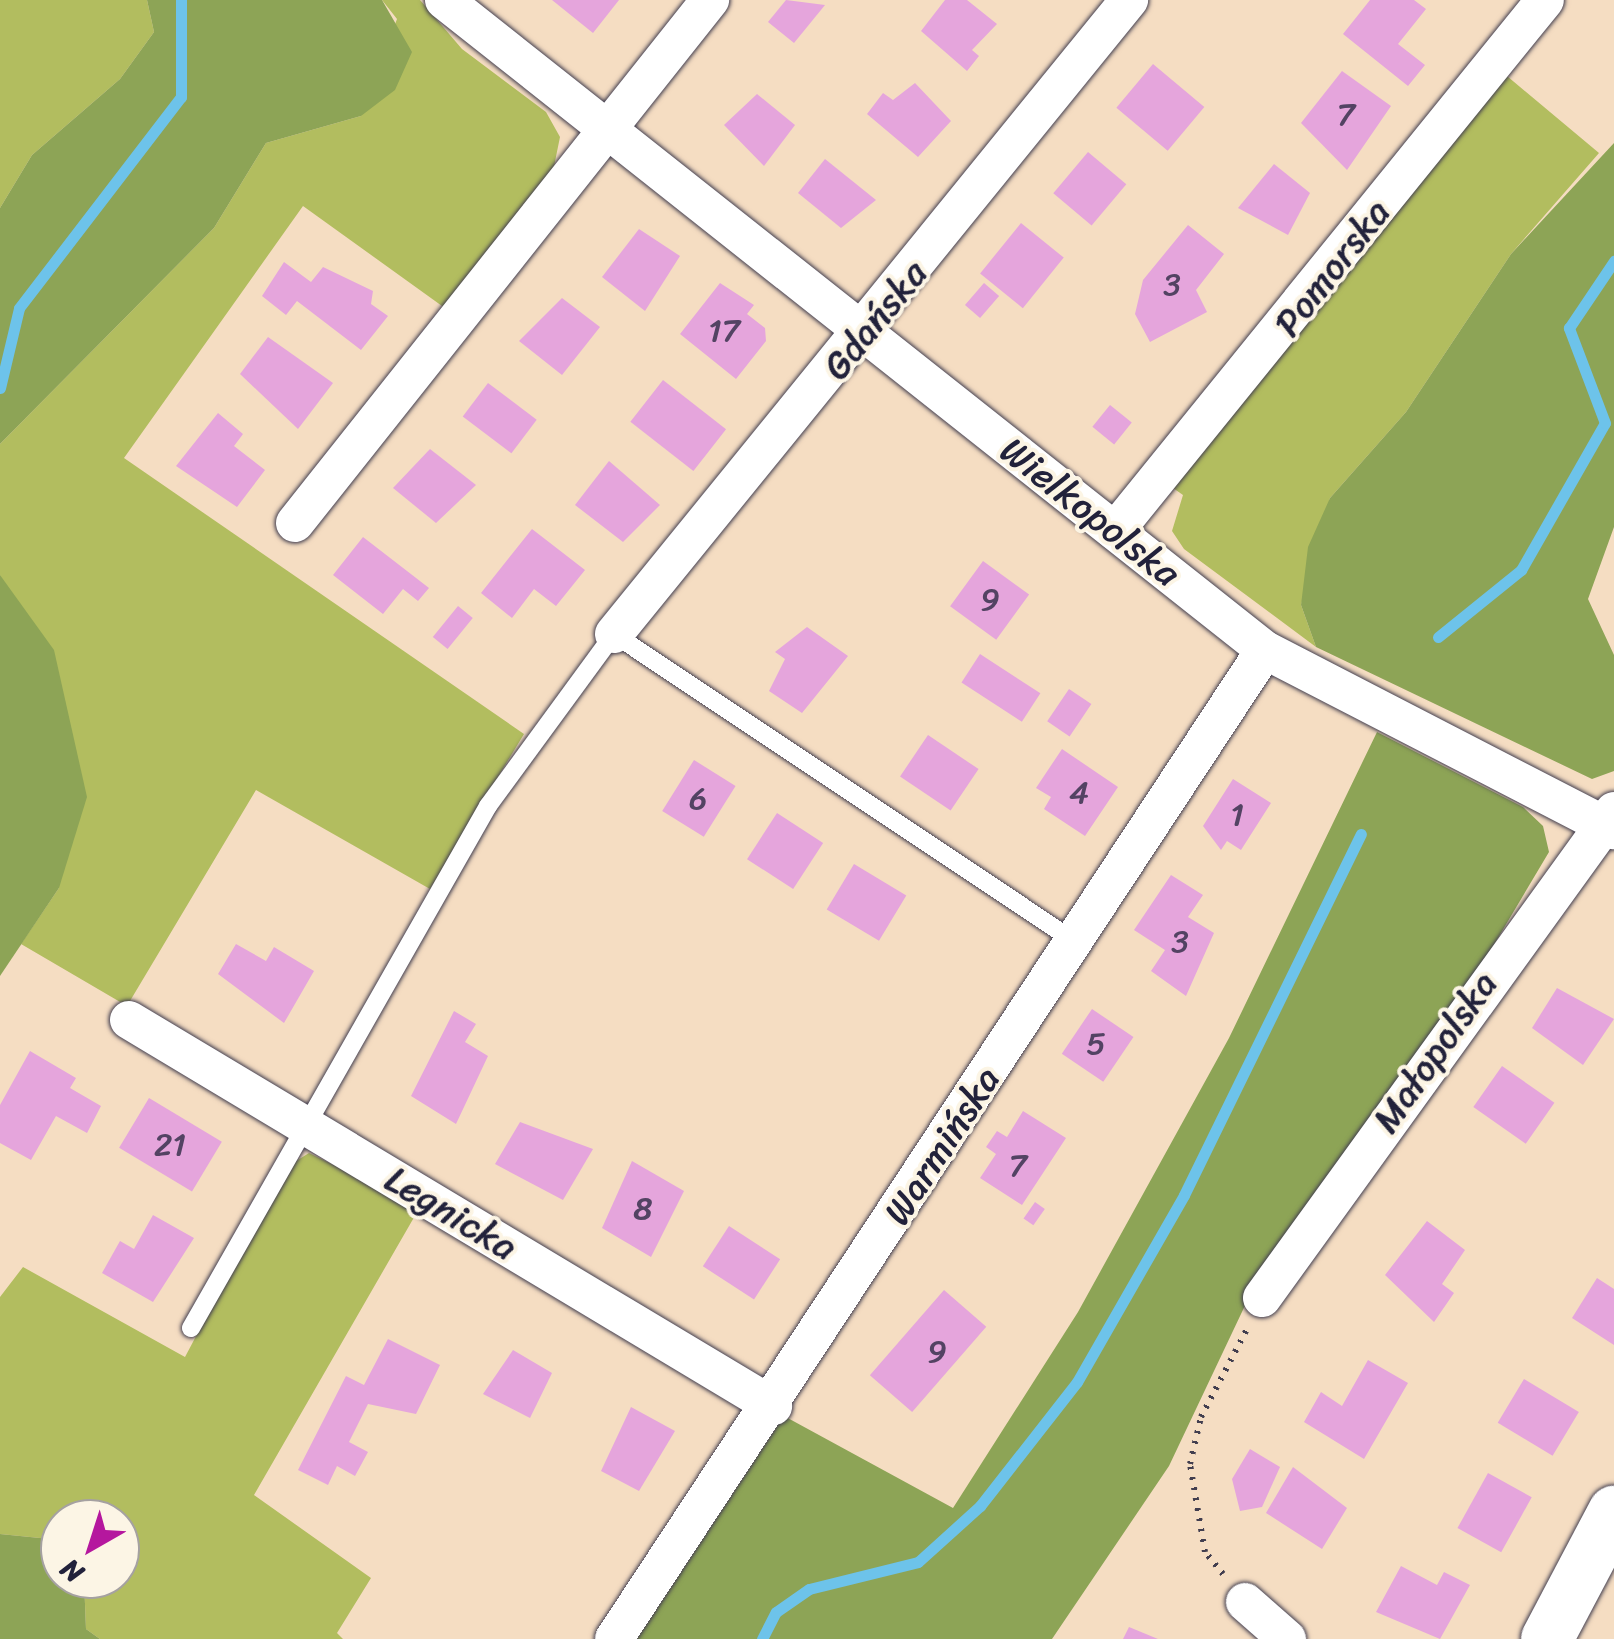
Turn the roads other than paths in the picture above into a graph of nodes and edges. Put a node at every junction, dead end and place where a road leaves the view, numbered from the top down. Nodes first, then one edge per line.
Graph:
1 (444, 0) edge
2 (710, 0) edge
3 (1129, 0) edge
4 (1545, 0) edge
5 (604, 134) junction
6 (865, 334) junction
7 (295, 523) dead end
8 (1115, 531) junction
9 (614, 634) junction
10 (1265, 650) junction
11 (1610, 822) edge
12 (1074, 941) junction
13 (129, 1020) dead end
14 (302, 1124) junction
15 (1262, 1298) road end
16 (191, 1328) dead end
17 (772, 1406) junction
18 (1614, 1512) edge
19 (1246, 1602) road end
20 (614, 1639) edge
21 (1286, 1639) edge
22 (1547, 1639) edge

1 - 5 street, Wielkopolska
2 - 5 street
3 - 6 street, Gdańska
4 - 8 street, Pomorska
5 - 6 street, Wielkopolska
5 - 7 street
6 - 8 street, Wielkopolska
6 - 9 street, Gdańska
8 - 10 street, Wielkopolska
9 - 12 lane
9 - 14 lane
10 - 11 street, Wielkopolska
10 - 12 street, Warmińska
11 - 15 street, Małopolska
12 - 17 street, Warmińska
13 - 14 street, Legnicka
14 - 16 lane
14 - 17 street, Legnicka
17 - 20 street, Warmińska
18 - 22 street
19 - 21 street

